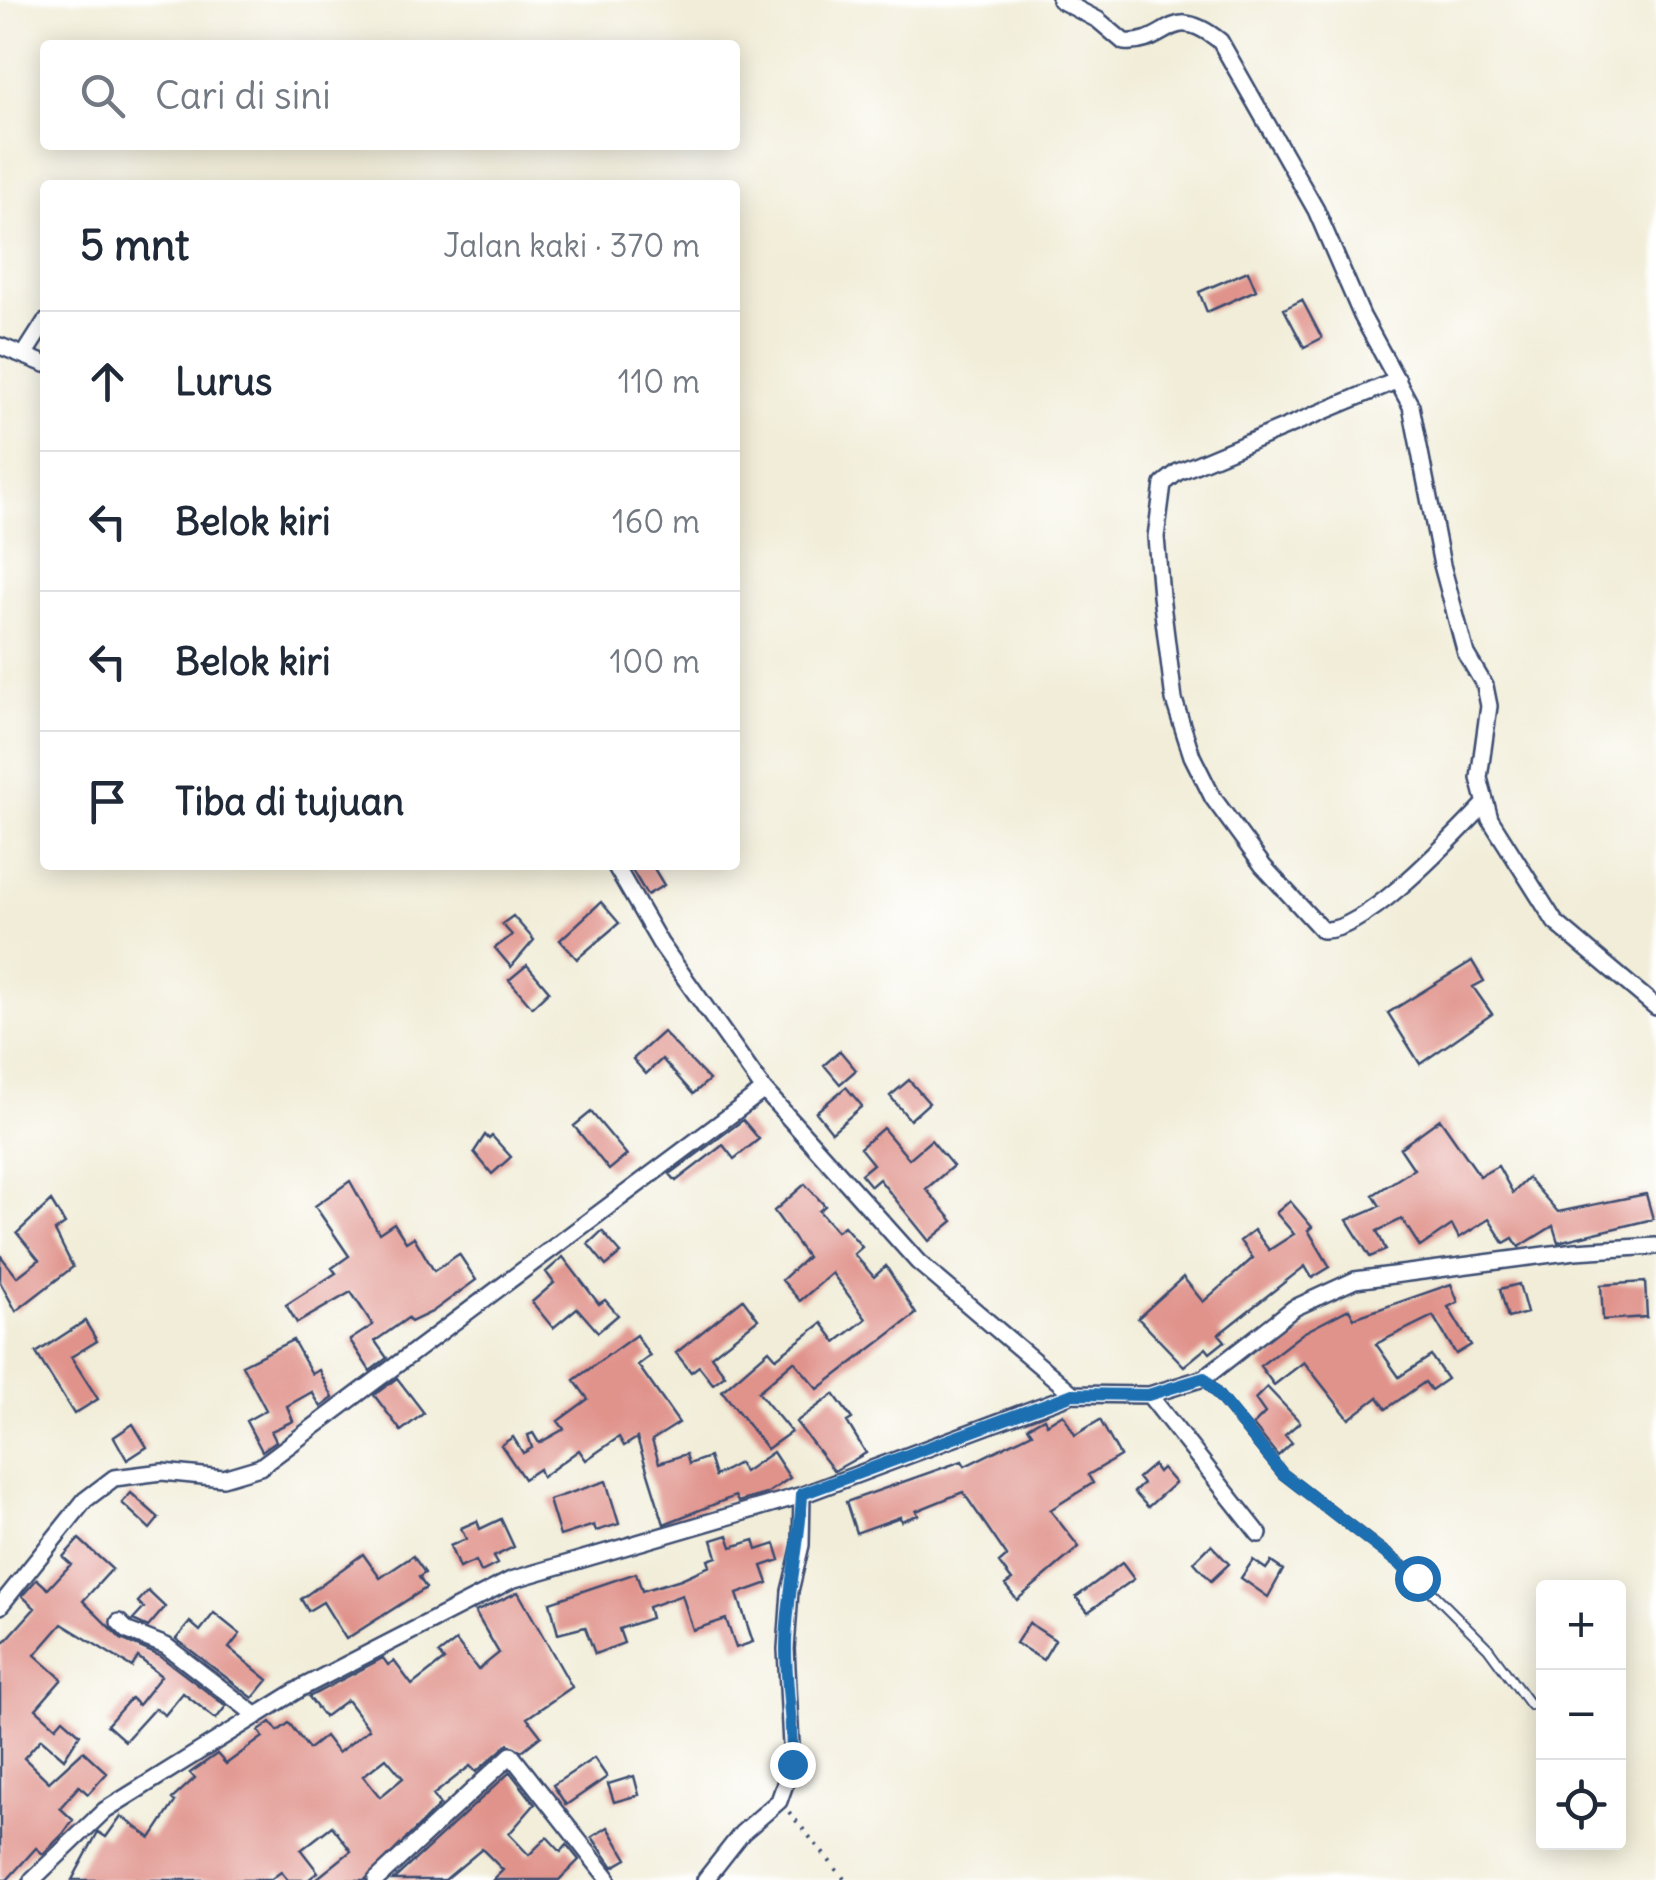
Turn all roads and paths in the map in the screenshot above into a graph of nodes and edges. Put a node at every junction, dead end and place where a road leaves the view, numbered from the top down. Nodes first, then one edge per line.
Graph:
1 (1060, 0) edge
2 (40, 330) edge
3 (0, 346) edge
4 (24, 355) junction
5 (40, 362) edge
6 (1398, 380) junction
7 (1485, 804) junction
8 (618, 870) edge
9 (1656, 1007) edge
10 (764, 1090) junction
11 (1656, 1246) edge
12 (1204, 1378) junction
13 (1073, 1394) junction
14 (1148, 1395) junction
15 (802, 1494) junction
16 (1259, 1534) dead end
17 (0, 1606) edge
18 (119, 1622) dead end
19 (1530, 1705) dead end
20 (257, 1716) junction
21 (780, 1801) junction
22 (607, 1877) dead end
23 (32, 1880) edge
24 (376, 1880) edge
25 (705, 1880) edge
26 (845, 1880) edge

1 - 6 street
2 - 4 street
3 - 4 street
4 - 5 street
6 - 7 street
6 - 7 street
7 - 9 street
8 - 10 street
10 - 13 street
10 - 17 street
11 - 12 street
12 - 14 street
12 - 19 lane
13 - 14 street
13 - 15 street
14 - 16 street
15 - 20 street
15 - 21 street
18 - 20 street
20 - 23 street
21 - 25 street
21 - 26 path
22 - 24 street

